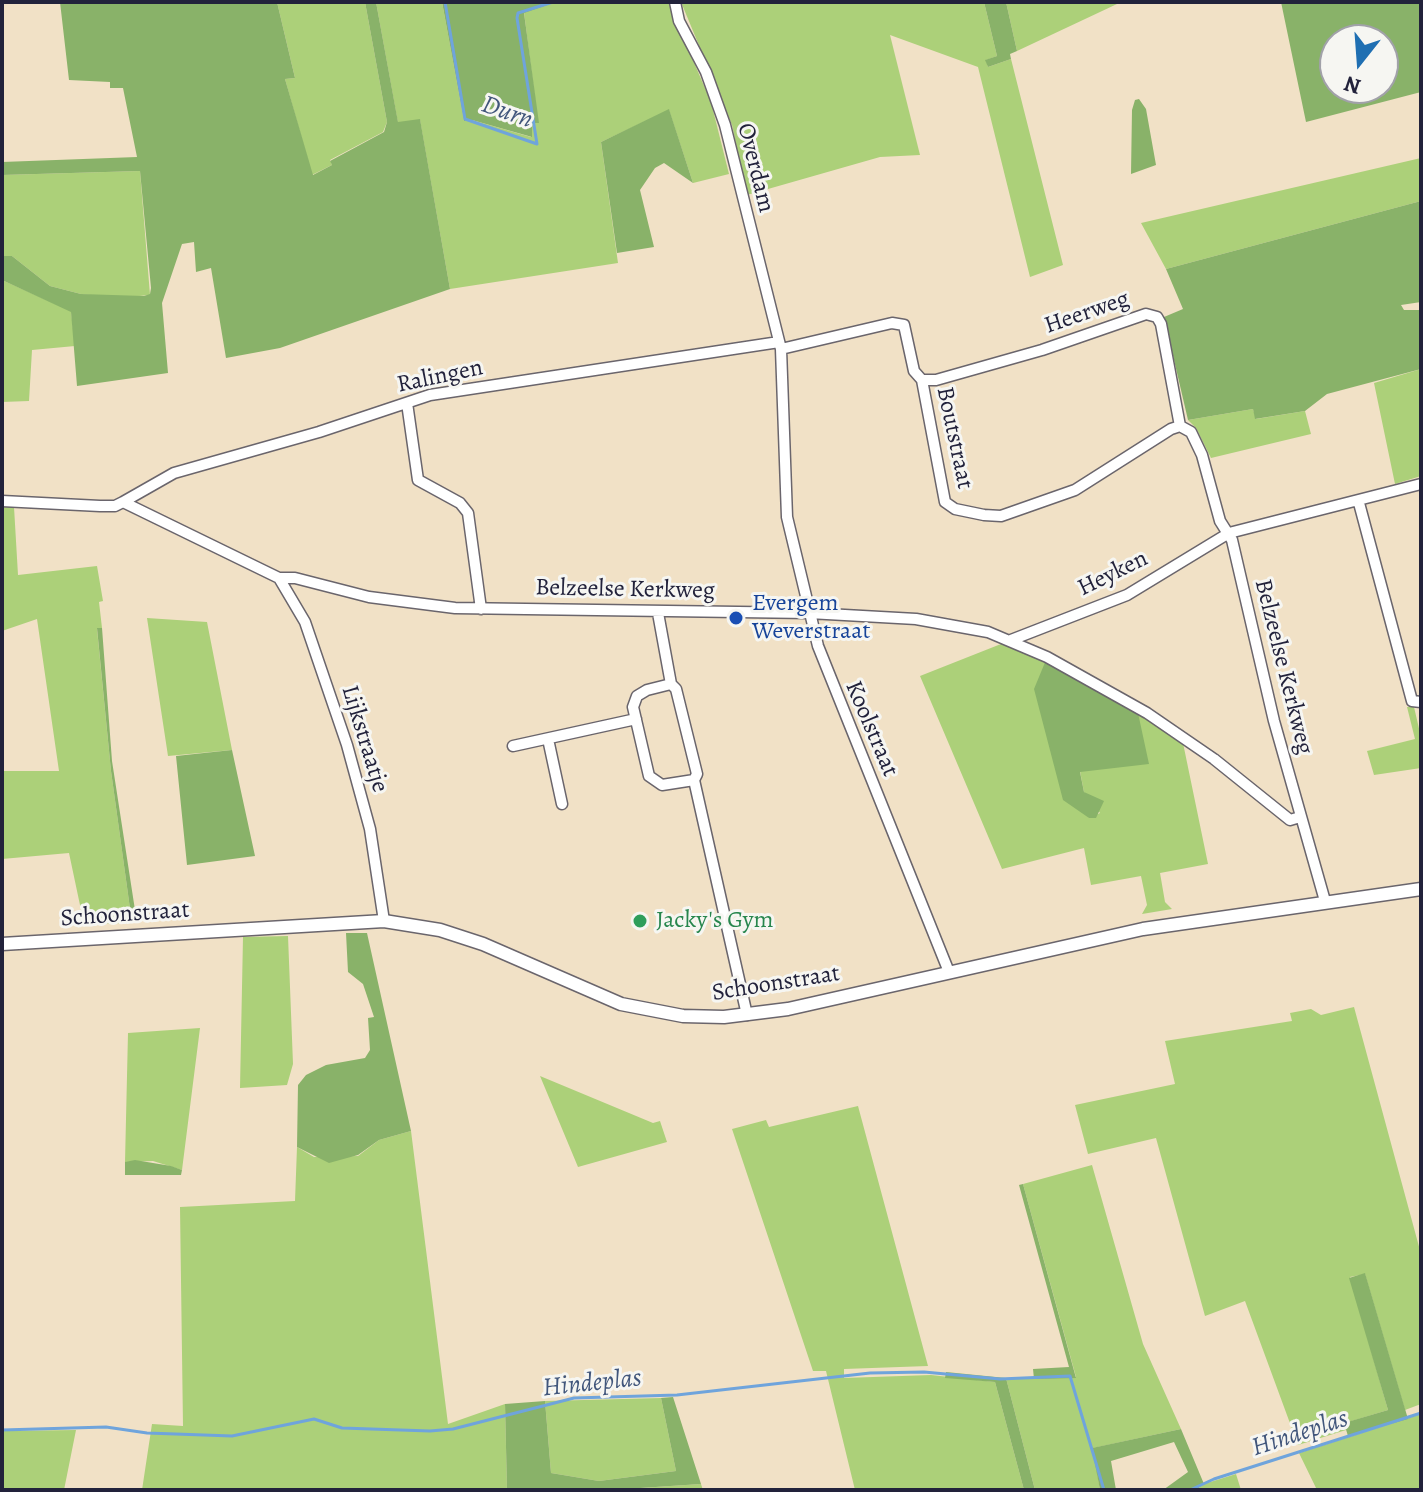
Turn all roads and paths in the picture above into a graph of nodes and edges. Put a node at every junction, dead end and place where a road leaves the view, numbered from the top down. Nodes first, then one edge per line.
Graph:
1 (675, 2) edge
2 (780, 346) junction
3 (922, 380) junction
4 (407, 403) junction
5 (1180, 426) junction
6 (1421, 484) edge
7 (2, 501) edge
8 (123, 502) junction
9 (1359, 503) junction
10 (1229, 533) junction
11 (279, 578) junction
12 (481, 609) junction
13 (658, 613) junction
14 (809, 613) junction
15 (1011, 640) junction
16 (671, 684) junction
17 (1421, 702) edge
18 (636, 719) junction
19 (548, 739) junction
20 (513, 746) dead end
21 (694, 780) junction
22 (562, 804) dead end
23 (1300, 817) junction
24 (1421, 889) edge
25 (1325, 901) junction
26 (384, 921) junction
27 (2, 944) edge
28 (949, 972) junction
29 (747, 1015) junction

1 - 2 street, Overdam
2 - 3 street, Boutstraat
2 - 4 street, Ralingen
2 - 14 street, Koolstraat
3 - 5 street, Heerweg
3 - 5 street, Boutstraat
4 - 8 street, Ralingen
4 - 12 street
5 - 10 street, Belzeelse Kerkweg
6 - 9 street
7 - 8 street, Ralingen
8 - 11 street
9 - 10 street
9 - 17 street
10 - 15 street, Heyken
10 - 23 street, Belzeelse Kerkweg
11 - 12 street, Belzeelse Kerkweg
11 - 26 street, Lijkstraatje
12 - 13 street, Belzeelse Kerkweg
13 - 14 street, Belzeelse Kerkweg
13 - 16 street
14 - 15 street, Belzeelse Kerkweg
14 - 28 street, Koolstraat
15 - 23 street, Belzeelse Kerkweg
16 - 18 street
16 - 21 street
18 - 19 street
18 - 21 street
19 - 20 street
19 - 22 street
21 - 29 street
23 - 25 street, Belzeelse Kerkweg
24 - 25 street, Schoonstraat
25 - 28 street, Schoonstraat
26 - 27 street, Schoonstraat
26 - 29 street, Schoonstraat
28 - 29 street, Schoonstraat

